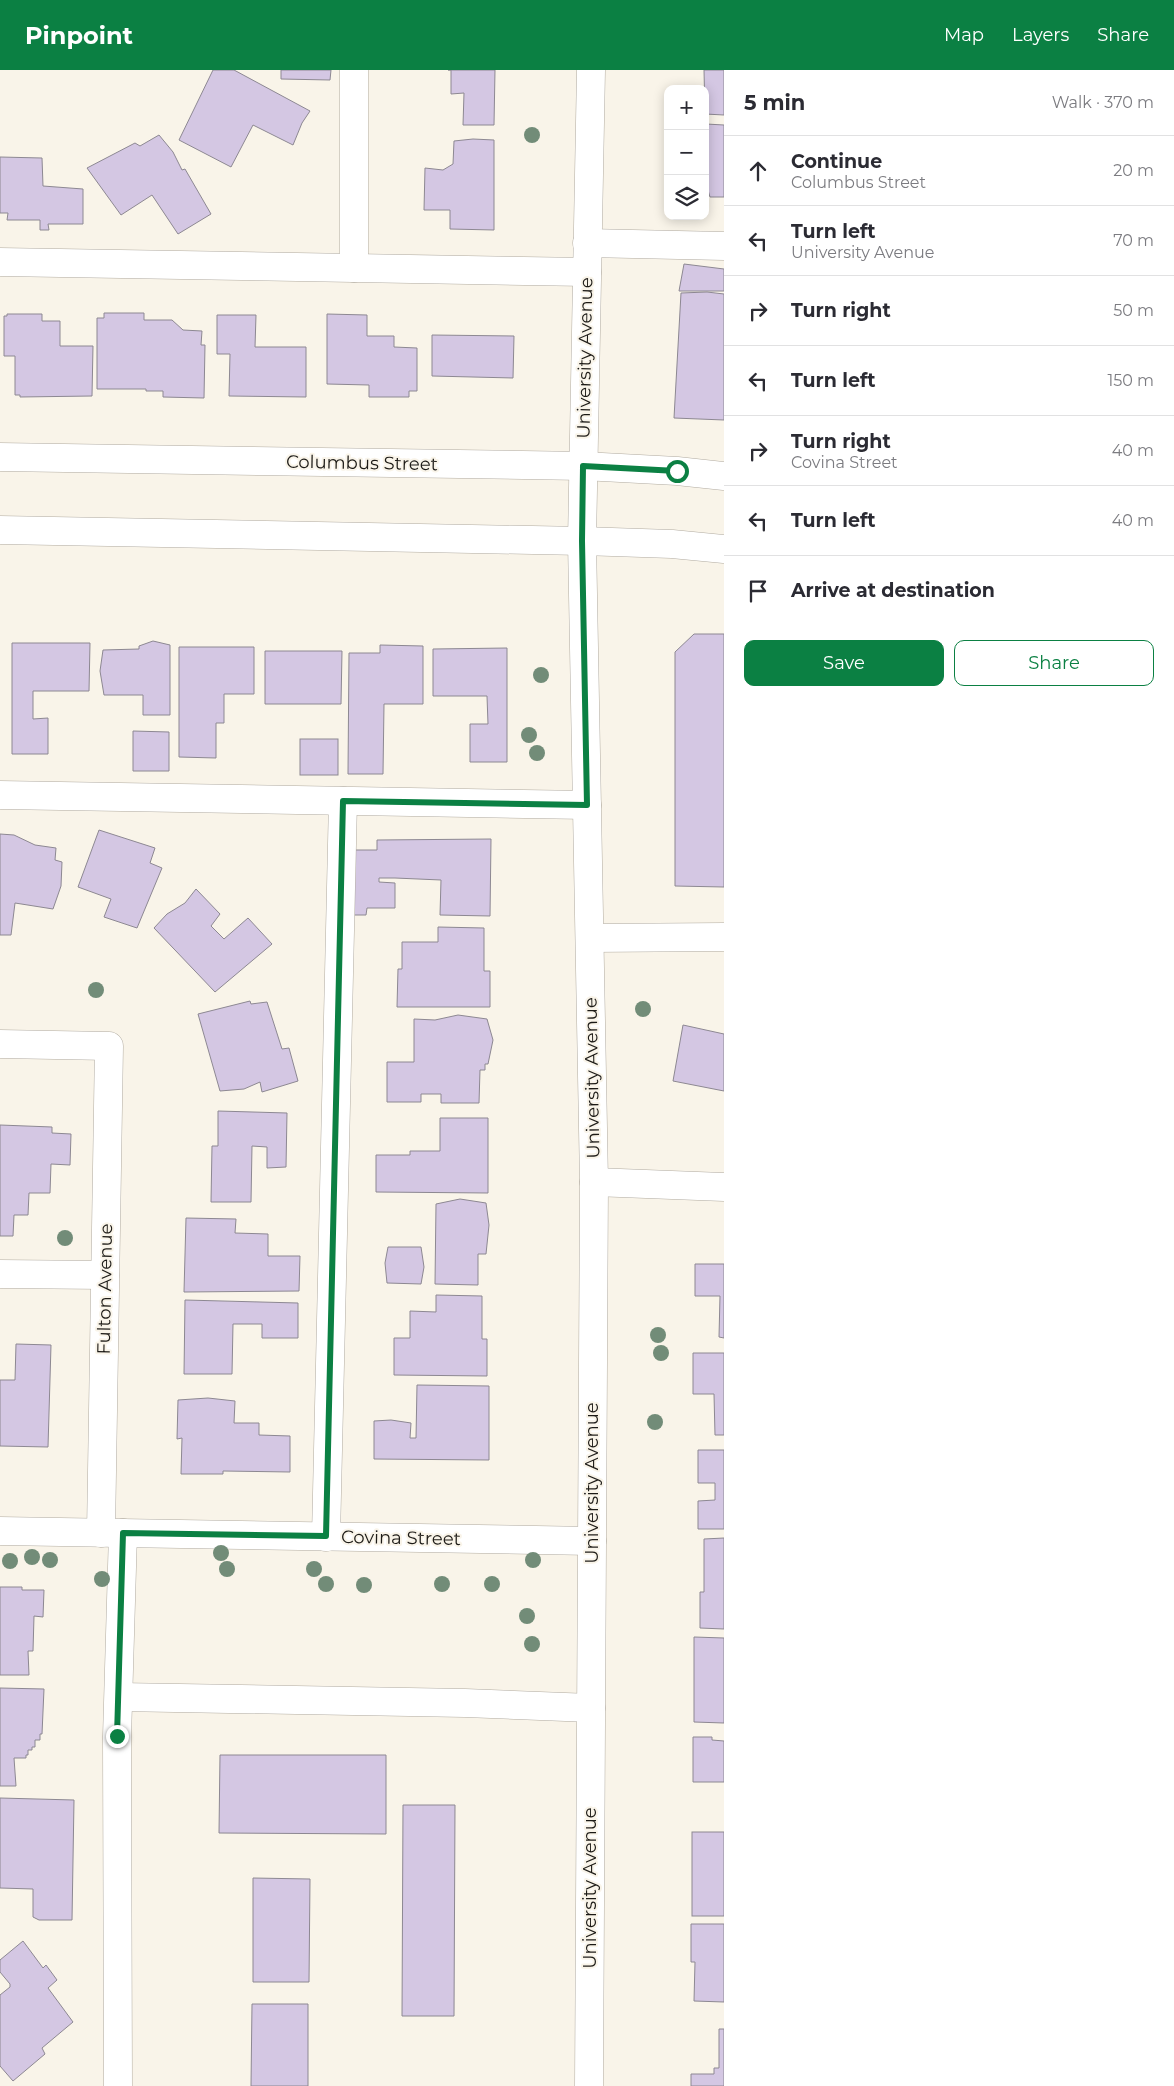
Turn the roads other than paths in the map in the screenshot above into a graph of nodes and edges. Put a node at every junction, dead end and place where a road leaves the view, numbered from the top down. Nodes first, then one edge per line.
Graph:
1 (354, 70) edge
2 (591, 70) edge
3 (587, 243) junction
4 (724, 246) edge
5 (0, 262) edge
6 (354, 268) junction
7 (587, 272) junction
8 (0, 457) edge
9 (583, 466) junction
10 (724, 476) edge
11 (0, 530) edge
12 (582, 541) junction
13 (724, 549) edge
14 (0, 795) edge
15 (343, 801) junction
16 (587, 805) junction
17 (724, 937) edge
18 (590, 938) junction
19 (0, 1044) edge
20 (594, 1182) junction
21 (724, 1187) edge
22 (0, 1274) edge
23 (105, 1275) junction
24 (0, 1531) edge
25 (112, 1533) junction
26 (326, 1536) junction
27 (592, 1541) junction
28 (119, 1697) junction
29 (591, 1708) junction
30 (118, 2086) edge
31 (589, 2086) edge

1 - 6 street
2 - 3 street, University Avenue
3 - 4 street
3 - 7 street, University Avenue
5 - 6 street
6 - 7 street
7 - 9 street, University Avenue
8 - 9 street, Columbus Street
9 - 10 street, Columbus Street
9 - 12 street, University Avenue
11 - 12 street
12 - 13 street
12 - 16 street, University Avenue
14 - 15 street
15 - 16 street
15 - 26 street
16 - 18 street, University Avenue
17 - 18 street
18 - 20 street, University Avenue
19 - 23 street, Fulton Avenue
20 - 21 street
20 - 27 street, University Avenue
22 - 23 street
23 - 25 street, Fulton Avenue
24 - 25 street, Covina Street
25 - 26 street, Covina Street
25 - 28 street, Fulton Avenue
26 - 27 street, Covina Street
27 - 29 street, University Avenue
28 - 29 street
28 - 30 street, Fulton Avenue
29 - 31 street, University Avenue

